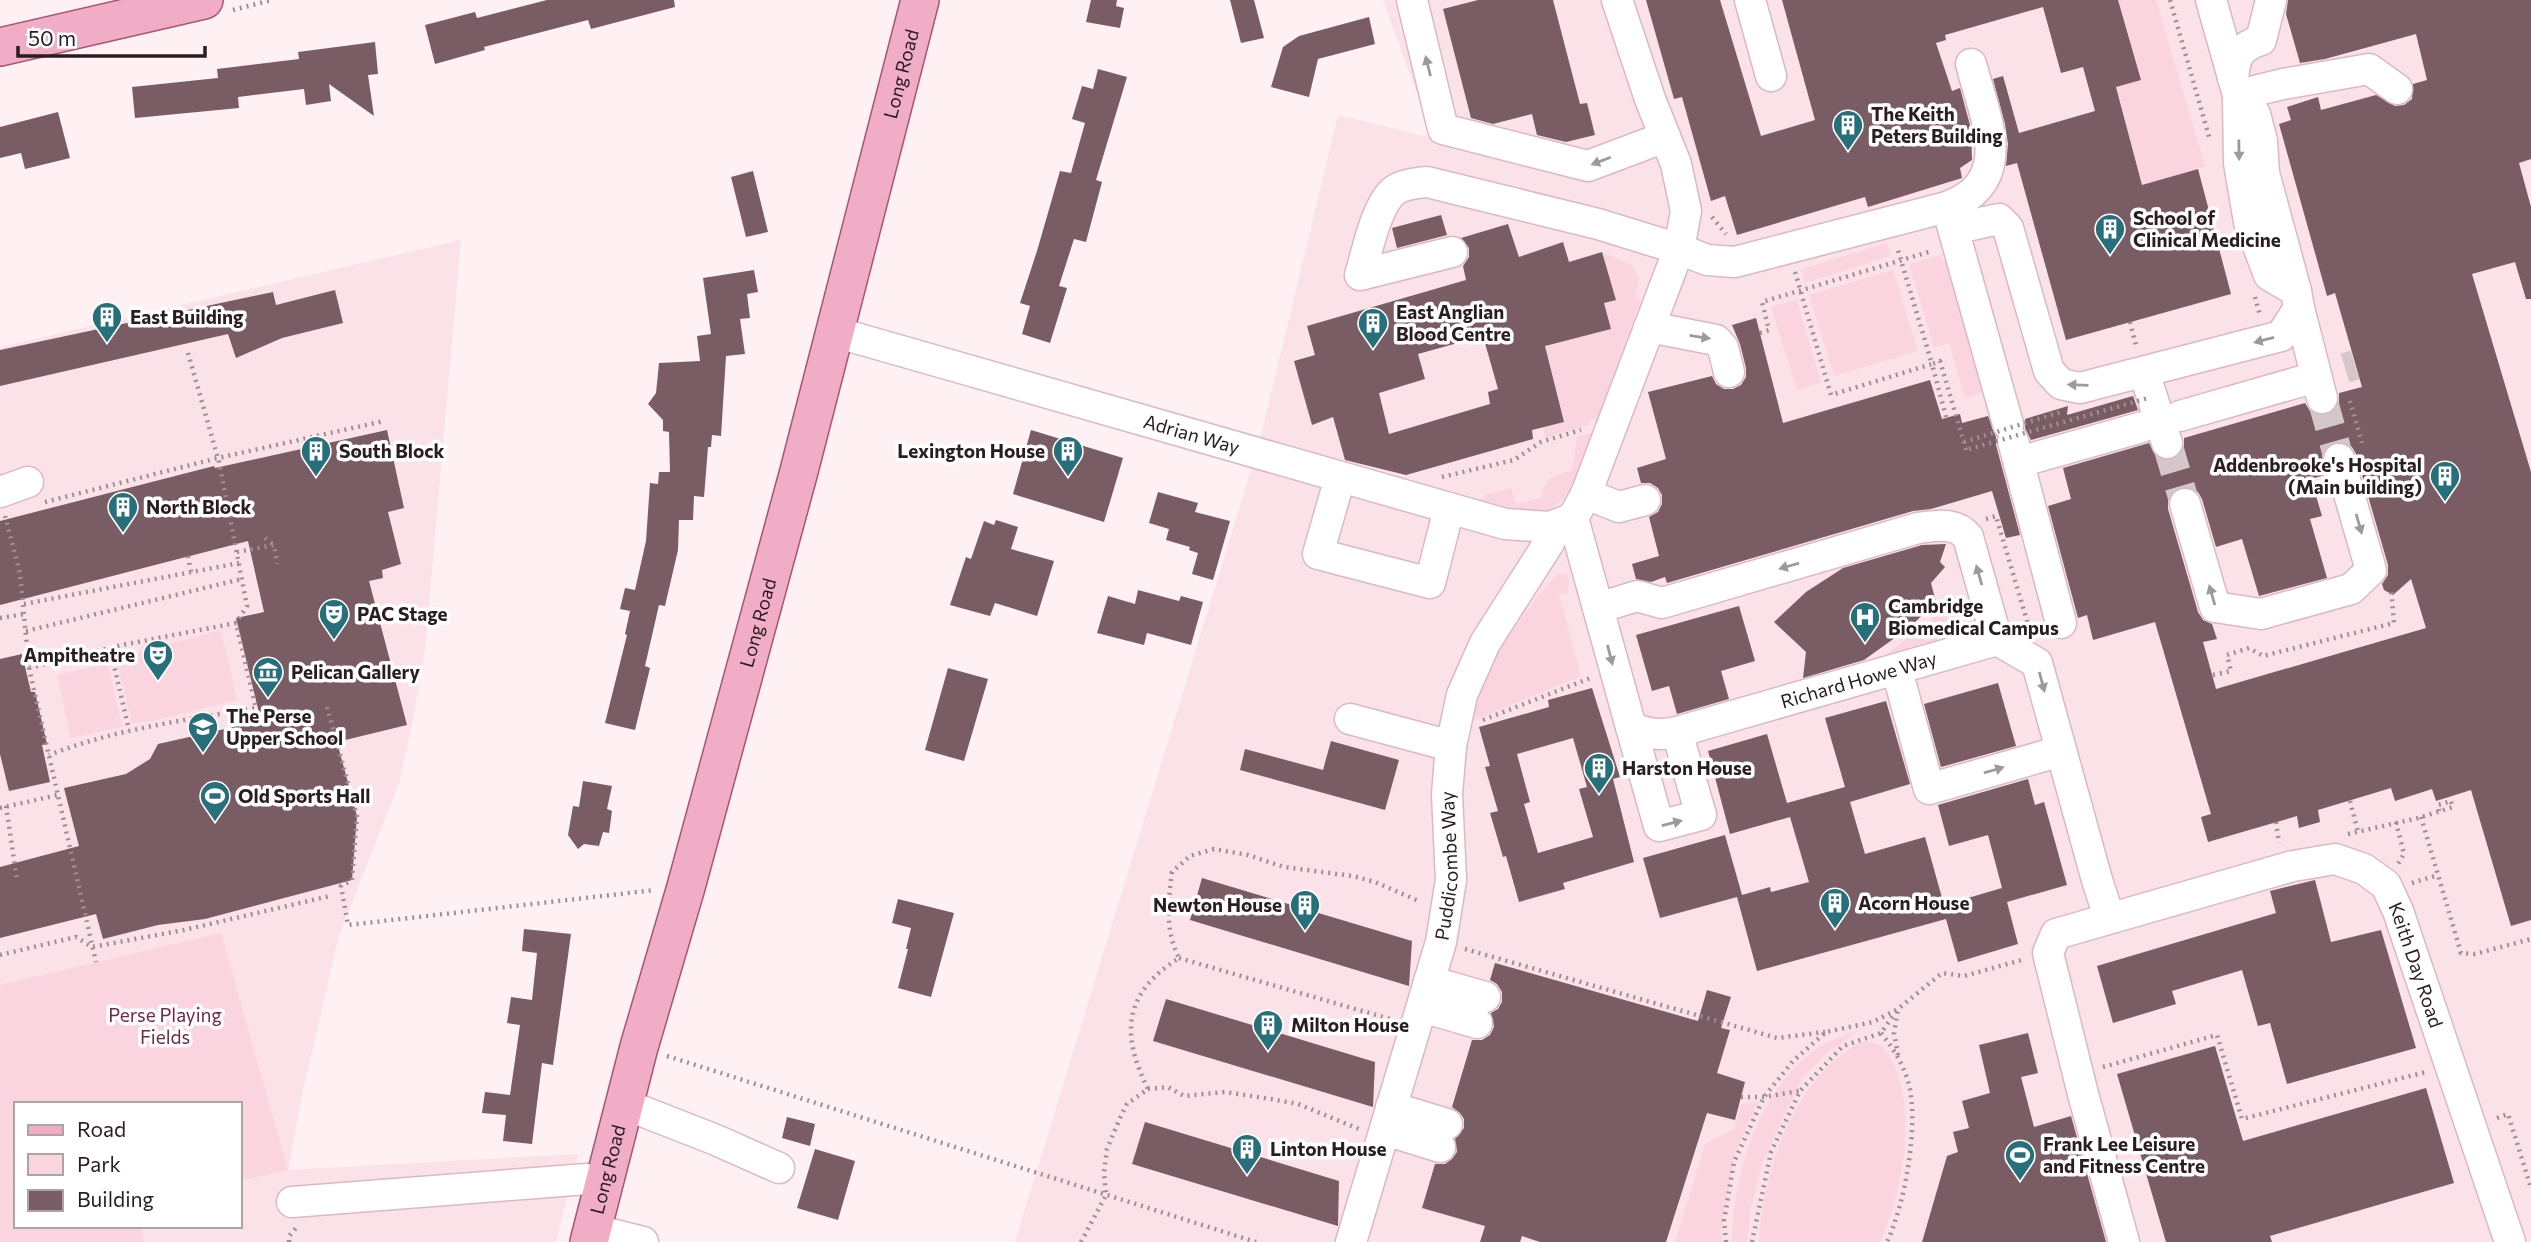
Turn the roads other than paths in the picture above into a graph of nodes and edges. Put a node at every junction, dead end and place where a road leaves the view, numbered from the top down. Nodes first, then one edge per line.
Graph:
1 (204, 0) edge
2 (920, 0) edge
3 (1412, 0) edge
4 (1617, 0) edge
5 (1750, 0) edge
6 (2211, 0) edge
7 (2271, 0) edge
8 (0, 47) edge
9 (1971, 64) dead end
10 (1771, 76) dead end
11 (2235, 87) junction
12 (2397, 89) dead end
13 (1665, 137) junction
14 (1947, 207) junction
15 (1679, 249) junction
16 (1452, 252) dead end
17 (2298, 299) junction
18 (1649, 327) junction
19 (835, 332) junction
20 (1729, 372) dead end
21 (2144, 375) junction
22 (2180, 416) dead end
23 (2142, 427) dead end
24 (2013, 443) junction
25 (2167, 443) tunnel mouth
26 (2339, 459) tunnel mouth
27 (1339, 478) junction
28 (32, 493) road end
29 (1645, 500) dead end
30 (2185, 504) tunnel mouth
31 (4, 506) edge
32 (1449, 509) junction
33 (1570, 513) junction
34 (1598, 608) junction
35 (2061, 623) dead end
36 (1997, 640) junction
37 (1897, 670) junction
38 (1350, 719) dead end
39 (1631, 727) junction
40 (1677, 732) junction
41 (1452, 739) junction
42 (2061, 751) junction
43 (2109, 917) junction
44 (1422, 1005) junction
45 (1481, 1010) dead end
46 (624, 1104) junction
47 (1386, 1125) junction
48 (1443, 1135) dead end
49 (779, 1168) dead end
50 (604, 1183) junction
51 (292, 1202) dead end
52 (591, 1235) edge
53 (643, 1242) edge
54 (1351, 1242) edge
55 (2124, 1242) edge
56 (2511, 1242) edge

1 - 8 main road
2 - 19 main road, Long Road
13 -> 3 lane
4 - 13 lane, Puddicombe Way
5 - 10 lane
6 - 11 lane
7 - 11 lane
9 - 14 lane
11 - 12 lane
11 -> 17 lane
13 - 15 lane, Puddicombe Way
14 - 15 lane
21 -> 14 lane
14 - 24 lane
15 - 16 lane
15 - 18 lane, Puddicombe Way
17 -> 21 lane
17 - 22 lane
18 -> 20 lane
18 - 33 lane, Puddicombe Way
19 - 27 lane, Adrian Way
19 - 46 main road, Long Road
21 - 25 lane
23 - 24 lane
24 - 35 lane
26 -> 30 lane
27 - 32 lane, Adrian Way
27 - 32 lane
28 - 31 lane
29 - 33 lane, Adrian Way
32 - 33 lane, Adrian Way
33 - 34 lane
33 - 41 lane, Puddicombe Way
36 -> 34 lane
34 -> 39 lane
36 - 37 lane, Richard Howe Way
36 -> 42 lane
37 - 40 lane, Richard Howe Way
37 -> 42 lane
38 - 41 lane
39 - 40 lane, Richard Howe Way
39 -> 40 lane
41 - 44 lane, Puddicombe Way
42 - 43 lane
43 - 55 lane, Keith Day Road
43 - 56 lane, Keith Day Road
44 - 45 lane
44 - 47 lane, Puddicombe Way
46 - 49 lane
46 - 50 main road, Long Road
47 - 48 lane
47 - 54 lane, Puddicombe Way
50 - 51 lane
50 - 52 main road, Long Road
52 - 53 lane

